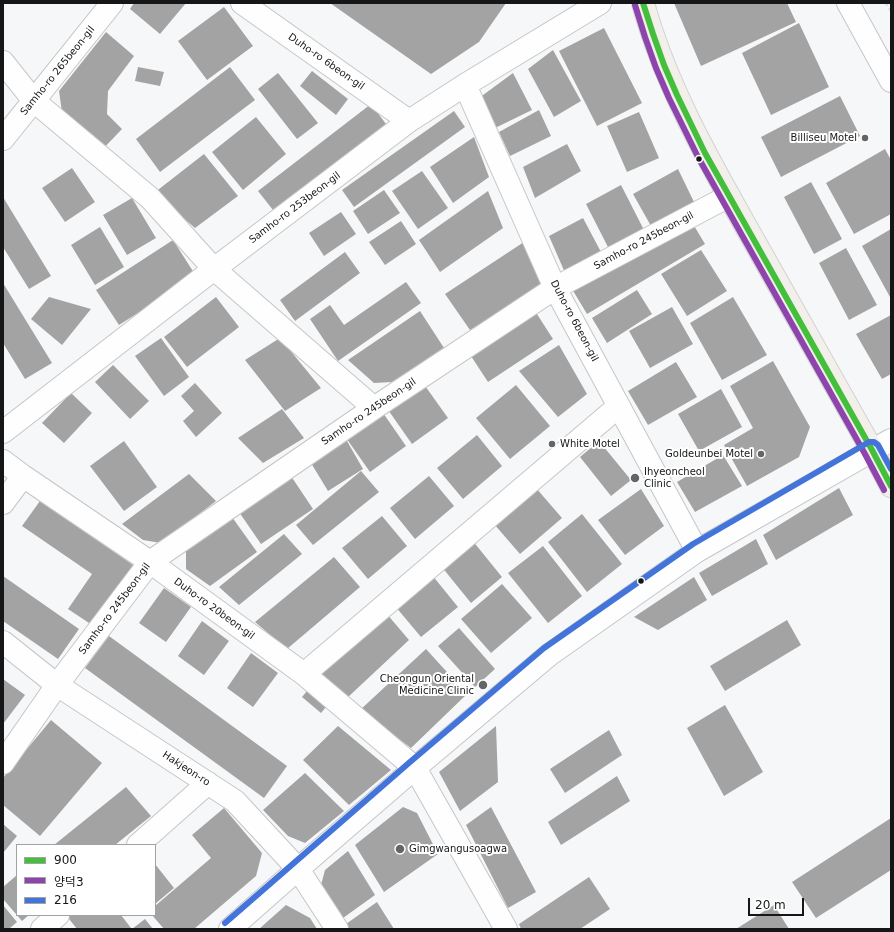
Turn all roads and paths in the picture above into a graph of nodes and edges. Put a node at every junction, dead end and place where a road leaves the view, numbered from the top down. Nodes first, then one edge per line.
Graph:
1 (112, 3) edge
2 (242, 3) edge
3 (600, 3) edge
4 (643, 3) edge
5 (848, 3) edge
6 (886, 3) edge
7 (891, 12) edge
8 (3, 62) edge
9 (891, 81) edge
10 (465, 85) junction
11 (34, 101) junction
12 (409, 121) junction
13 (3, 139) edge
14 (728, 196) junction
15 (214, 269) junction
16 (555, 288) junction
17 (619, 406) junction
18 (374, 408) junction
19 (3, 432) edge
20 (891, 440) edge
21 (872, 450) junction
22 (3, 461) edge
23 (23, 476) junction
24 (891, 486) edge
25 (3, 503) edge
26 (697, 551) junction
27 (150, 562) junction
28 (3, 642) edge
29 (304, 674) junction
30 (57, 686) junction
31 (3, 763) edge
32 (415, 768) junction
33 (208, 783) junction
34 (139, 844) edge
35 (298, 869) junction
36 (57, 916) edge
37 (42, 929) edge
38 (230, 929) edge
39 (337, 929) edge
40 (506, 929) edge

1 - 11 street, Samho-ro 265beon-gil
2 - 12 street, Duho-ro 6beon-gil
3 - 10 street, Samho-ro 253beon-gil
4 - 14 main road
5 - 9 street
6 - 7 path
8 - 11 street
10 - 12 street, Samho-ro 253beon-gil
10 - 16 street, Duho-ro 6beon-gil
11 - 13 street, Samho-ro 265beon-gil
11 - 15 street
12 - 15 street, Samho-ro 253beon-gil
14 - 16 street, Samho-ro 245beon-gil
14 - 21 main road
15 - 18 street
15 - 19 street, Samho-ro 253beon-gil
16 - 17 street, Duho-ro 6beon-gil
16 - 18 street, Samho-ro 245beon-gil
17 - 26 street, Duho-ro 6beon-gil
17 - 29 street
18 - 27 street, Samho-ro 245beon-gil
20 - 21 street
21 - 24 main road
21 - 26 street
22 - 23 street, Duho-ro 20beon-gil
23 - 25 street
23 - 27 street, Duho-ro 20beon-gil
26 - 32 street
27 - 29 street, Duho-ro 20beon-gil
27 - 30 street, Samho-ro 245beon-gil
28 - 30 street, Hakjeon-ro
29 - 32 street, Duho-ro 20beon-gil
30 - 31 street, Samho-ro 245beon-gil
30 - 33 street, Hakjeon-ro
32 - 35 street
32 - 40 street
33 - 34 street
33 - 35 street, Hakjeon-ro
35 - 38 street
35 - 39 street, Hakjeon-ro
36 - 37 street

